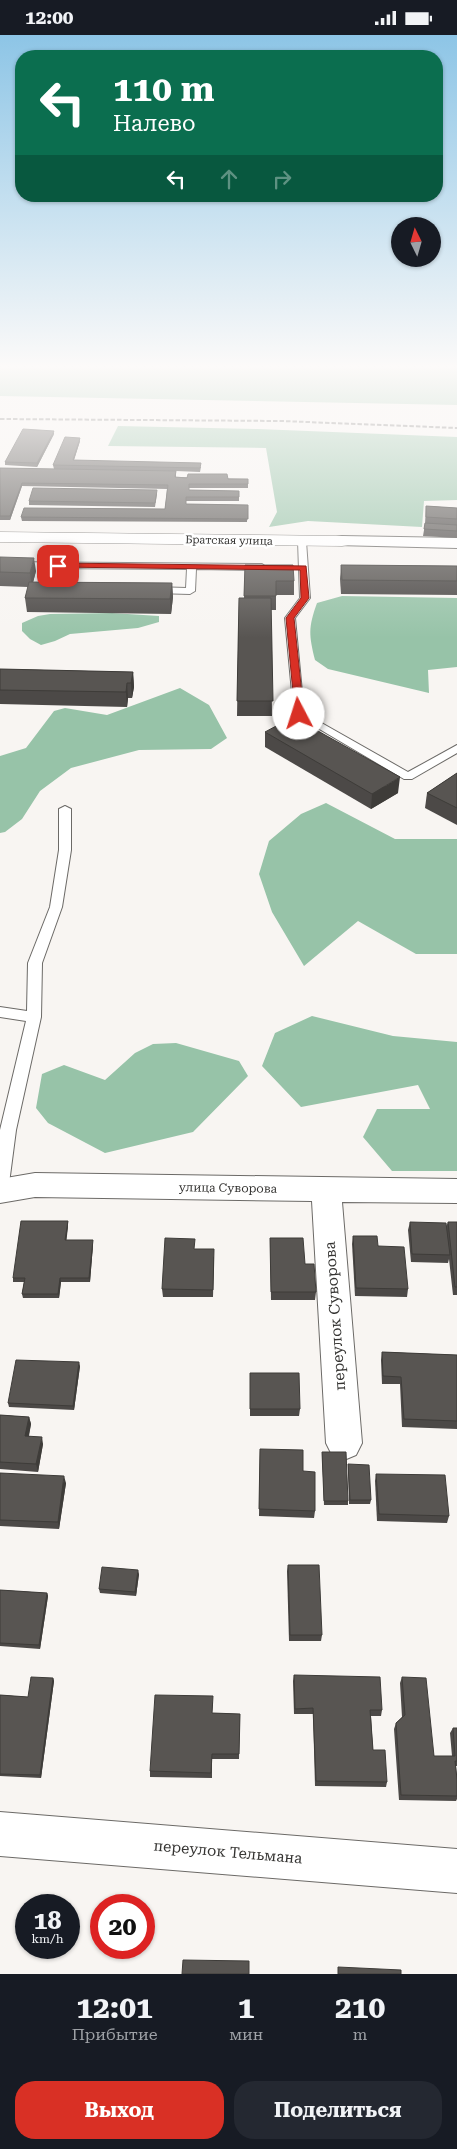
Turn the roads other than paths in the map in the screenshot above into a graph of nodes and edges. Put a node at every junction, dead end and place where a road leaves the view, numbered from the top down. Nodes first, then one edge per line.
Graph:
1 (0, 537) edge
2 (302, 541) junction
3 (342, 541) joint
4 (457, 543) edge
5 (0, 565) edge
6 (39, 565) junction
7 (192, 567) junction
8 (276, 567) edge
9 (55, 589) edge
10 (142, 590) edge
11 (457, 748) edge
12 (65, 809) dead end
13 (0, 1013) edge
14 (34, 1017) junction
15 (326, 1189) junction
16 (0, 1191) edge
17 (457, 1191) edge
18 (344, 1443) dead end
19 (0, 1833) edge
20 (457, 1871) edge

1 - 2 street, Братская улица
2 - 3 street, Братская улица
2 - 11 lane
3 - 4 street, Братская улица
5 - 6 lane
6 - 7 lane
6 - 9 lane
7 - 8 lane
7 - 10 lane
12 - 14 lane
13 - 14 lane
14 - 16 lane
15 - 16 street, улица Суворова
15 - 17 street, улица Суворова
15 - 18 street, переулок Суворова
19 - 20 street, переулок Тельмана

